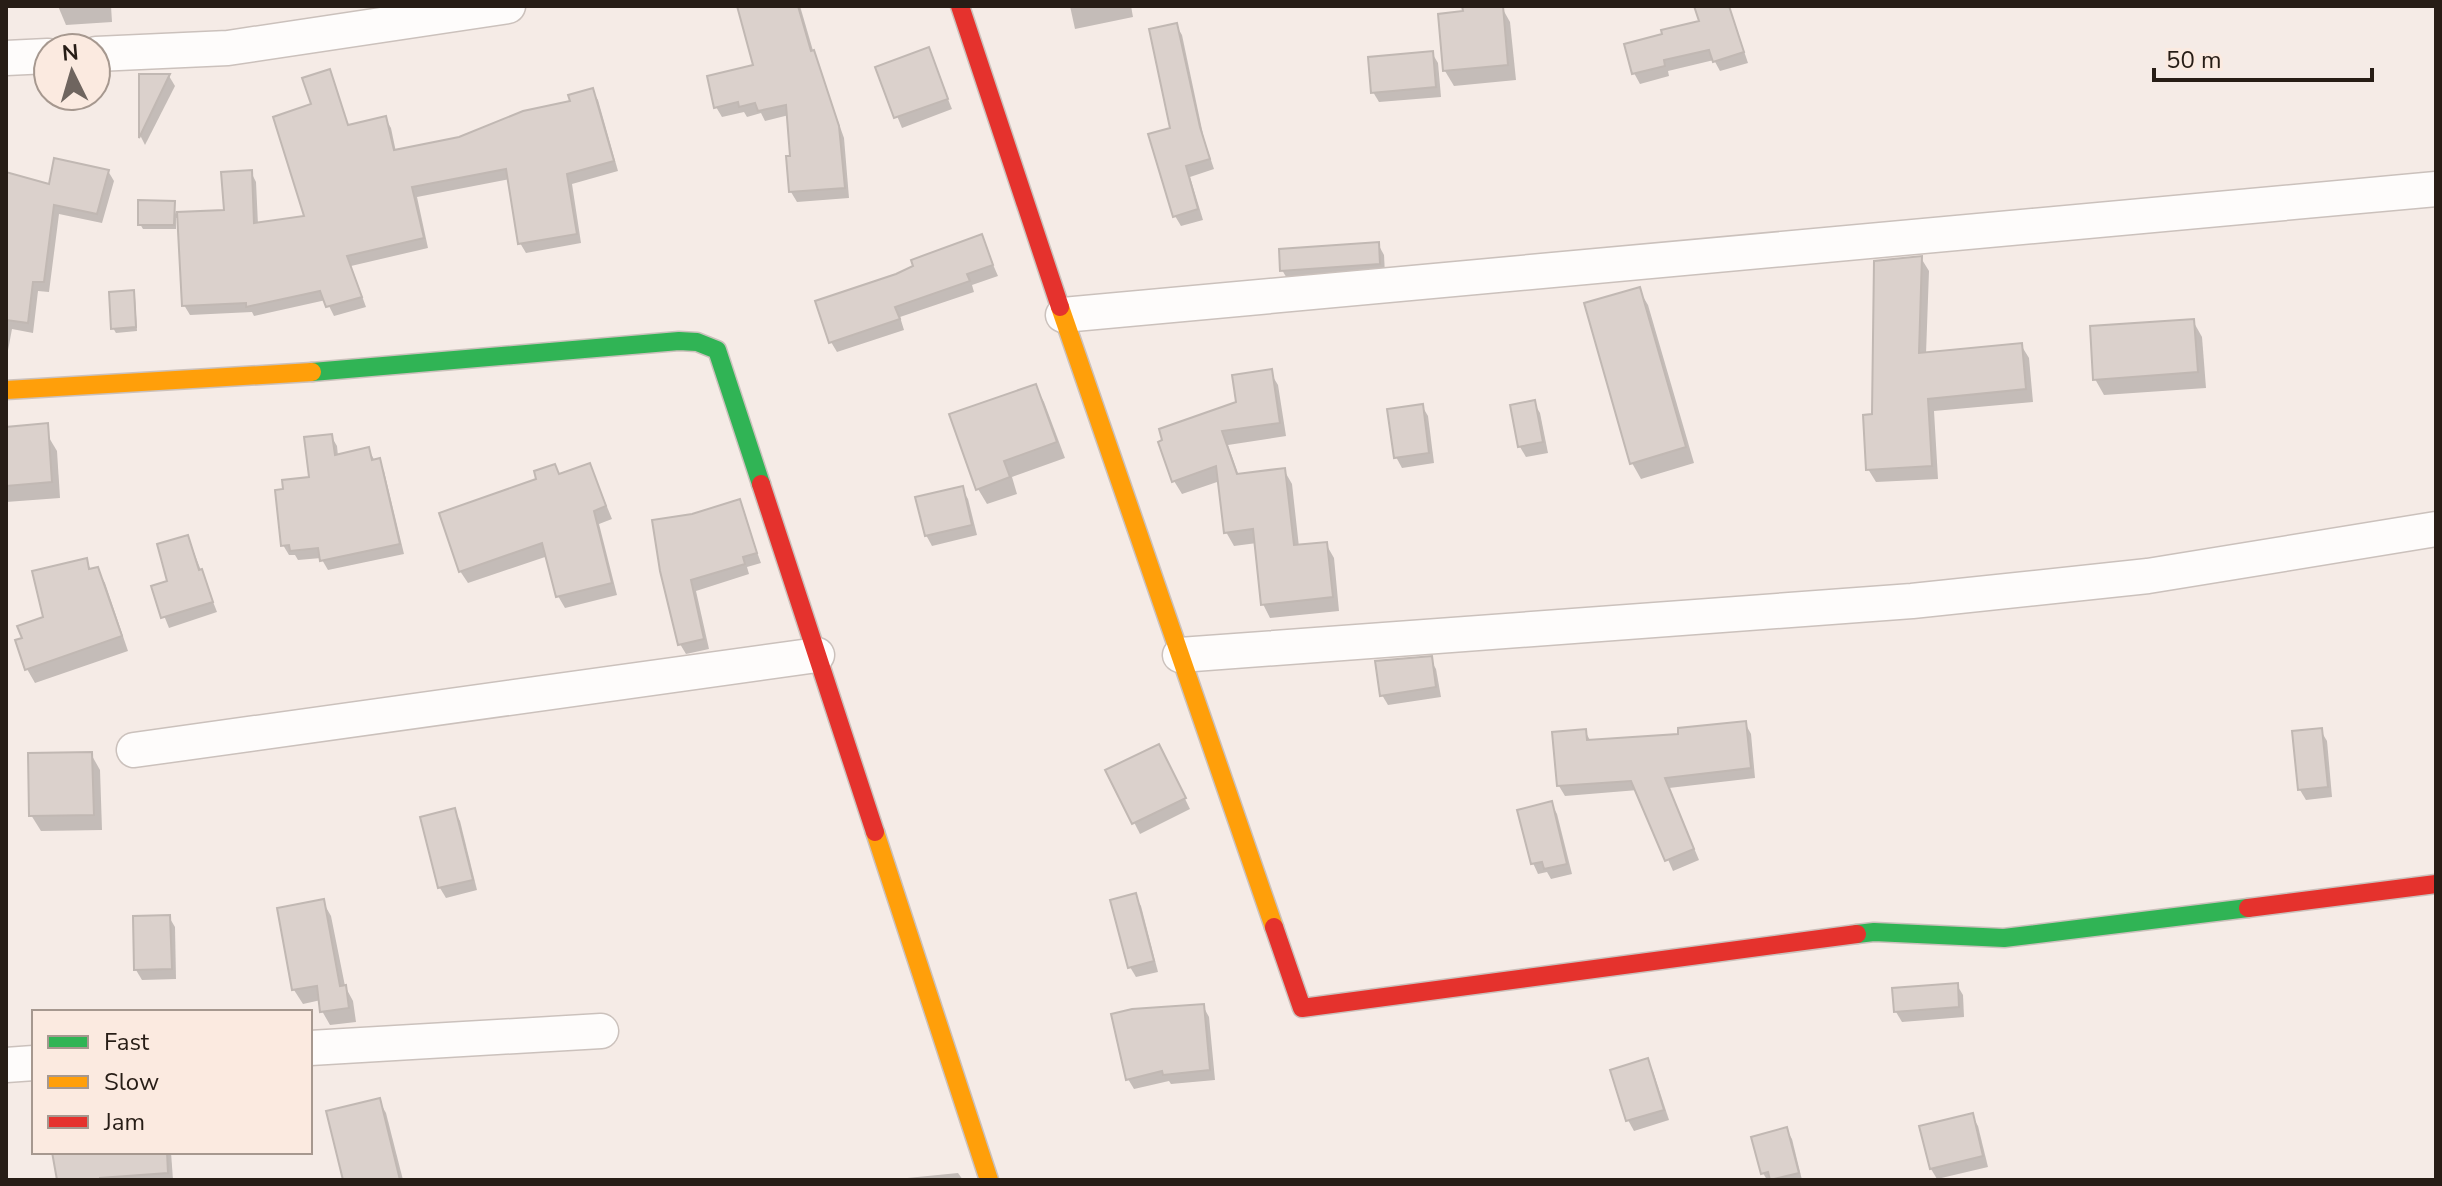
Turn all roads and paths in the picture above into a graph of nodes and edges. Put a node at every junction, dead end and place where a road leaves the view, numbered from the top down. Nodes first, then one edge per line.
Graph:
1 (508, 6) edge
2 (960, 6) edge
3 (112, 53) edge
4 (32, 57) edge
5 (6, 58) edge
6 (2436, 189) edge
7 (1063, 315) junction
8 (6, 390) edge
9 (2436, 529) edge
10 (817, 655) junction
11 (1180, 655) junction
12 (134, 750) dead end
13 (2436, 884) edge
14 (601, 1031) dead end
15 (312, 1048) edge
16 (32, 1063) edge
17 (6, 1065) edge
18 (989, 1180) edge

1 - 3 street
2 - 7 street
4 - 5 street
6 - 7 street
7 - 11 street
8 - 10 street
9 - 11 street
10 - 12 street
10 - 18 street
11 - 13 street
14 - 15 street
16 - 17 street

